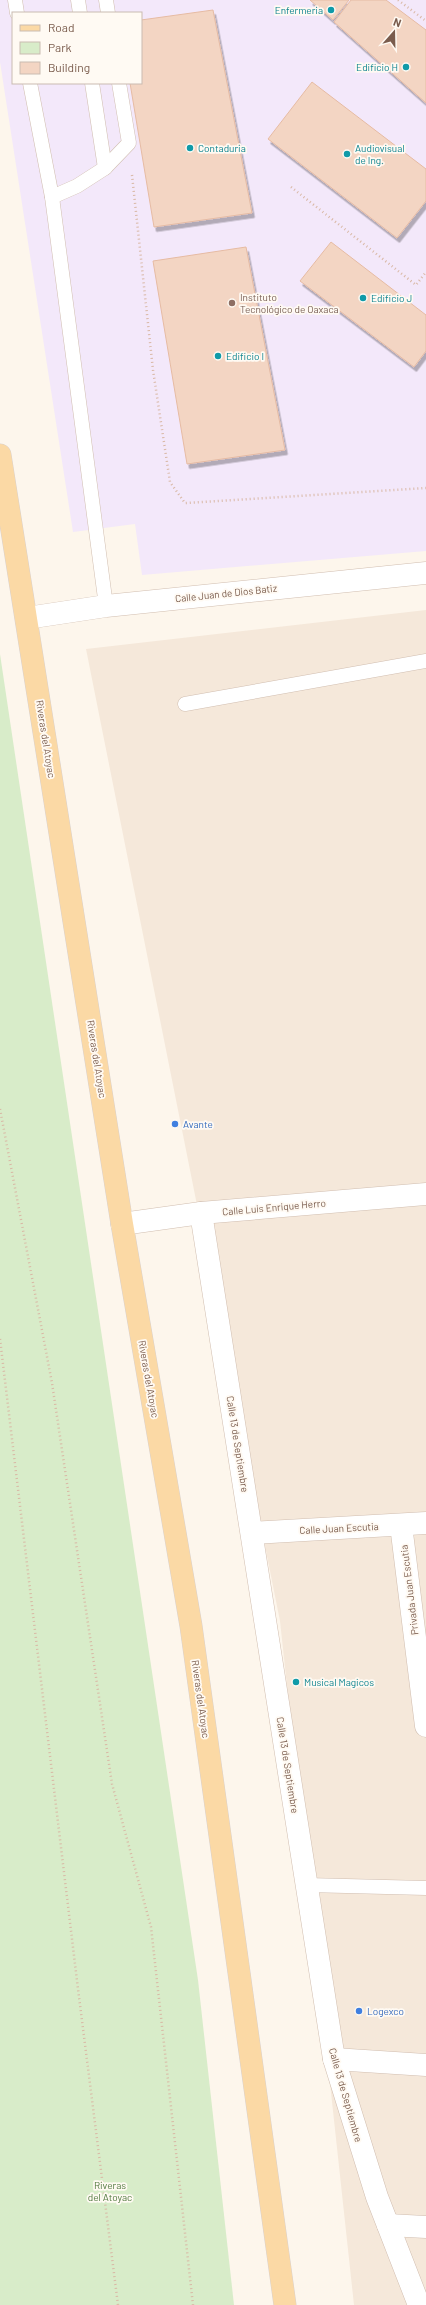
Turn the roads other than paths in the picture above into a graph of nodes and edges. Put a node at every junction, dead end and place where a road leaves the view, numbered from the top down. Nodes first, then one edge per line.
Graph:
1 (15, 0) edge
2 (78, 0) edge
3 (106, 0) edge
4 (17, 12) edge
5 (80, 12) edge
6 (108, 12) edge
7 (30, 84) edge
8 (92, 84) edge
9 (119, 84) edge
10 (106, 168) junction
11 (52, 197) junction
12 (0, 455) edge
13 (426, 573) edge
14 (106, 606) junction
15 (27, 618) junction
16 (426, 661) edge
17 (185, 704) dead end
18 (426, 1194) edge
19 (201, 1213) junction
20 (122, 1224) junction
21 (426, 1523) edge
22 (401, 1524) junction
23 (252, 1533) junction
24 (426, 1726) edge
25 (306, 1886) junction
26 (426, 1888) edge
27 (334, 2060) junction
28 (426, 2065) edge
29 (388, 2225) junction
30 (426, 2227) edge
31 (285, 2305) edge
32 (420, 2305) edge

1 - 4 lane
2 - 5 lane
3 - 6 lane
7 - 11 lane
8 - 10 lane
9 - 10 lane
10 - 11 lane
11 - 14 lane
12 - 15 main road, Riveras del Atoyac
13 - 14 street, Calle Juan de Dios Batiz
14 - 15 street, Calle Juan de Dios Batiz
15 - 20 main road, Riveras del Atoyac
16 - 17 lane
18 - 19 street, Calle Luis Enrique Herro
19 - 20 street, Calle Luis Enrique Herro
19 - 23 street, Calle 13 de Septiembre
20 - 31 main road, Riveras del Atoyac
21 - 22 street, Calle Juan Escutia
22 - 23 street, Calle Juan Escutia
22 - 24 street, Privada Juan Escutia
23 - 25 street, Calle 13 de Septiembre
25 - 26 lane
25 - 27 street, Calle 13 de Septiembre
27 - 28 street
27 - 29 street, Calle 13 de Septiembre
29 - 30 street
29 - 32 street, Calle 13 de Septiembre

